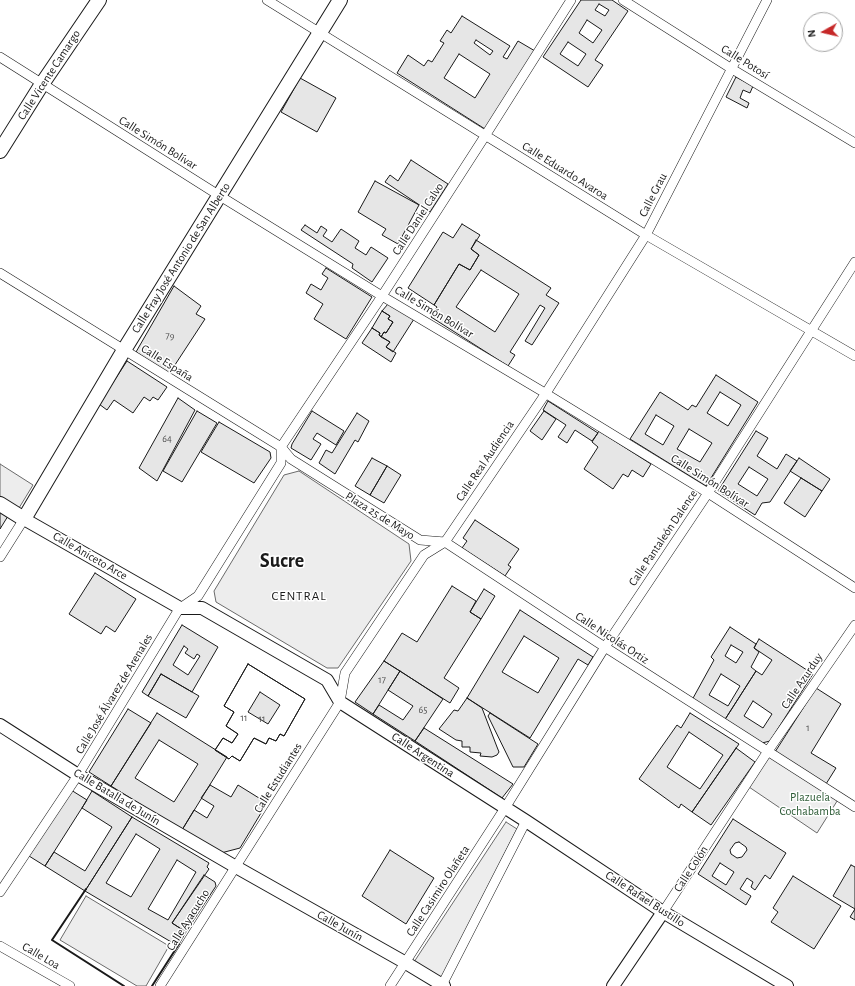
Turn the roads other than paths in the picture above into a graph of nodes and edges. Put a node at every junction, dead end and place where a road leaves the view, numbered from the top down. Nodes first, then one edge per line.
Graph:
1 (99, 0) edge
2 (267, 0) edge
3 (340, 0) edge
4 (571, 0) edge
5 (623, 0) edge
6 (767, 0) edge
7 (320, 33) junction
8 (0, 57) edge
9 (732, 69) junction
10 (42, 84) junction
11 (485, 136) junction
12 (855, 143) edge
13 (0, 151) edge
14 (220, 196) junction
15 (646, 236) junction
16 (855, 262) edge
17 (0, 273) edge
18 (382, 296) junction
19 (811, 331) junction
20 (124, 350) junction
21 (855, 356) edge
22 (546, 393) junction
23 (281, 448) junction
24 (708, 493) junction
25 (0, 504) edge
26 (24, 519) junction
27 (445, 542) junction
28 (0, 557) edge
29 (855, 588) edge
30 (180, 608) junction
31 (855, 625) edge
32 (604, 647) junction
33 (340, 702) junction
34 (0, 725) edge
35 (768, 751) junction
36 (78, 775) junction
37 (855, 807) edge
38 (505, 808) junction
39 (526, 821) junction
40 (236, 867) junction
41 (0, 892) edge
42 (663, 912) junction
43 (0, 946) edge
44 (406, 963) junction
45 (70, 986) edge
46 (160, 986) edge
47 (390, 986) edge
48 (443, 986) edge
49 (613, 986) edge
50 (787, 986) edge

1 - 10 main road, Calle Vicente Camargo
2 - 7 street, Calle Eduardo Avaroa
3 - 7 main road, Calle Fray José Antonio de San Alberto
4 - 11 street, Calle Daniel Calvo
5 - 9 street, Calle Potosí
6 - 9 street, Calle Grau
7 - 11 street, Calle Eduardo Avaroa
7 - 14 main road, Calle Fray José Antonio de San Alberto
8 - 10 street, Calle Simón Bolívar
9 - 12 street, Calle Potosí
9 - 15 street, Calle Grau
10 - 13 main road, Calle Vicente Camargo
10 - 14 street, Calle Simón Bolívar
11 - 15 street, Calle Eduardo Avaroa
11 - 18 street, Calle Daniel Calvo
14 - 18 street, Calle Simón Bolívar
14 - 20 main road, Calle Fray José Antonio de San Alberto
15 - 19 street, Calle Eduardo Avaroa
15 - 22 street, Calle Grau
16 - 19 street, Calle Pantaleón Dalence
17 - 20 street, Calle España
18 - 22 street, Calle Simón Bolívar
18 - 23 street, Calle Daniel Calvo
19 - 21 street, Calle Eduardo Avaroa
19 - 24 street, Calle Pantaleón Dalence
20 - 23 street, Calle España
20 - 26 main road, Calle Fray José Antonio de San Alberto
22 - 24 street, Calle Simón Bolívar
22 - 27 street, Calle Real Audiencia
23 - 27 street, Plaza 25 de Mayo
23 - 30 street
24 - 29 street, Calle Simón Bolívar
24 - 32 street, Calle Pantaleón Dalence
25 - 26 main road, Calle Aniceto Arce
26 - 28 street
26 - 30 main road, Calle Aniceto Arce
27 - 32 street, Calle Nicolás Ortiz
27 - 33 street
30 - 33 main road
30 - 36 street, Calle José Álvarez de Arenales
31 - 35 street, Calle Azurduy
32 - 35 street, Calle Nicolás Ortiz
32 - 38 street, Calle Pantaleón Dalence
33 - 38 main road, Calle Argentina
33 - 40 street, Calle Estudiantes
34 - 36 main road, Calle Batalla de Junín
35 - 37 street, Calle Nicolás Ortiz
35 - 42 street, Calle Colón
36 - 40 main road, Calle Batalla de Junín
36 - 41 street, Calle José Álvarez de Arenales
38 - 39 main road, Calle Rafael Bustillo
38 - 44 street, Calle Casimiro Olañeta
39 - 42 main road, Calle Rafael Bustillo
39 - 48 street
40 - 44 main road, Calle Junín
40 - 46 street, Calle Ayacucho
42 - 49 main road, Calle Colón
42 - 50 main road, Calle Rafael Bustillo
43 - 45 street, Calle Loa
44 - 47 street, Calle Casimiro Olañeta
44 - 48 main road, Calle Junín

